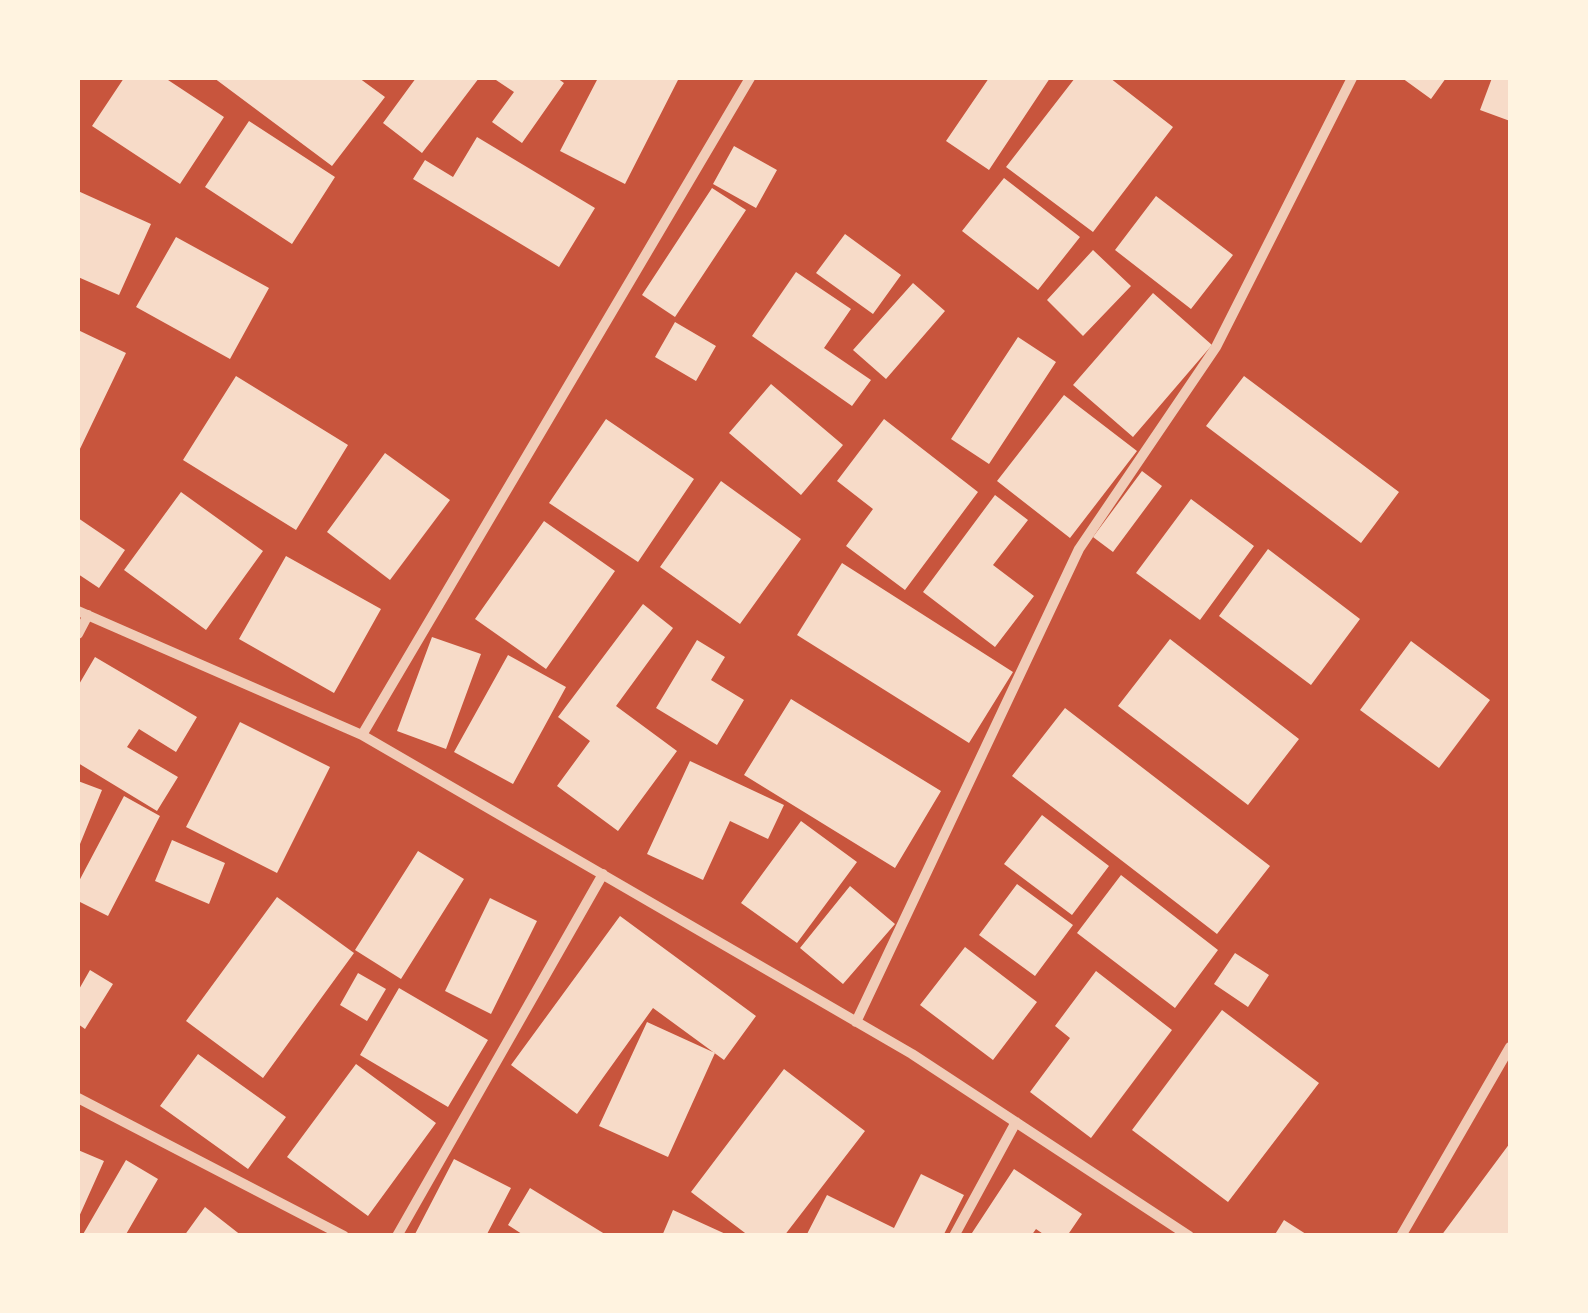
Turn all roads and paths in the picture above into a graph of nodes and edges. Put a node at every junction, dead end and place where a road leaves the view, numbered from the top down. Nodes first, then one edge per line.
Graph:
1 (750, 78) edge
2 (1352, 78) edge
3 (83, 613) edge
4 (78, 634) edge
5 (362, 735) junction
6 (603, 874) junction
7 (856, 1022) junction
8 (1510, 1047) edge
9 (78, 1098) edge
10 (1016, 1122) junction
11 (344, 1236) edge
12 (397, 1236) edge
13 (954, 1236) edge
14 (1189, 1236) edge
15 (1401, 1236) edge

1 - 5 street
2 - 7 street
3 - 4 street
3 - 5 street
5 - 6 street
6 - 7 street
6 - 12 street
7 - 10 street
8 - 15 street
9 - 11 street
10 - 13 street
10 - 14 street

